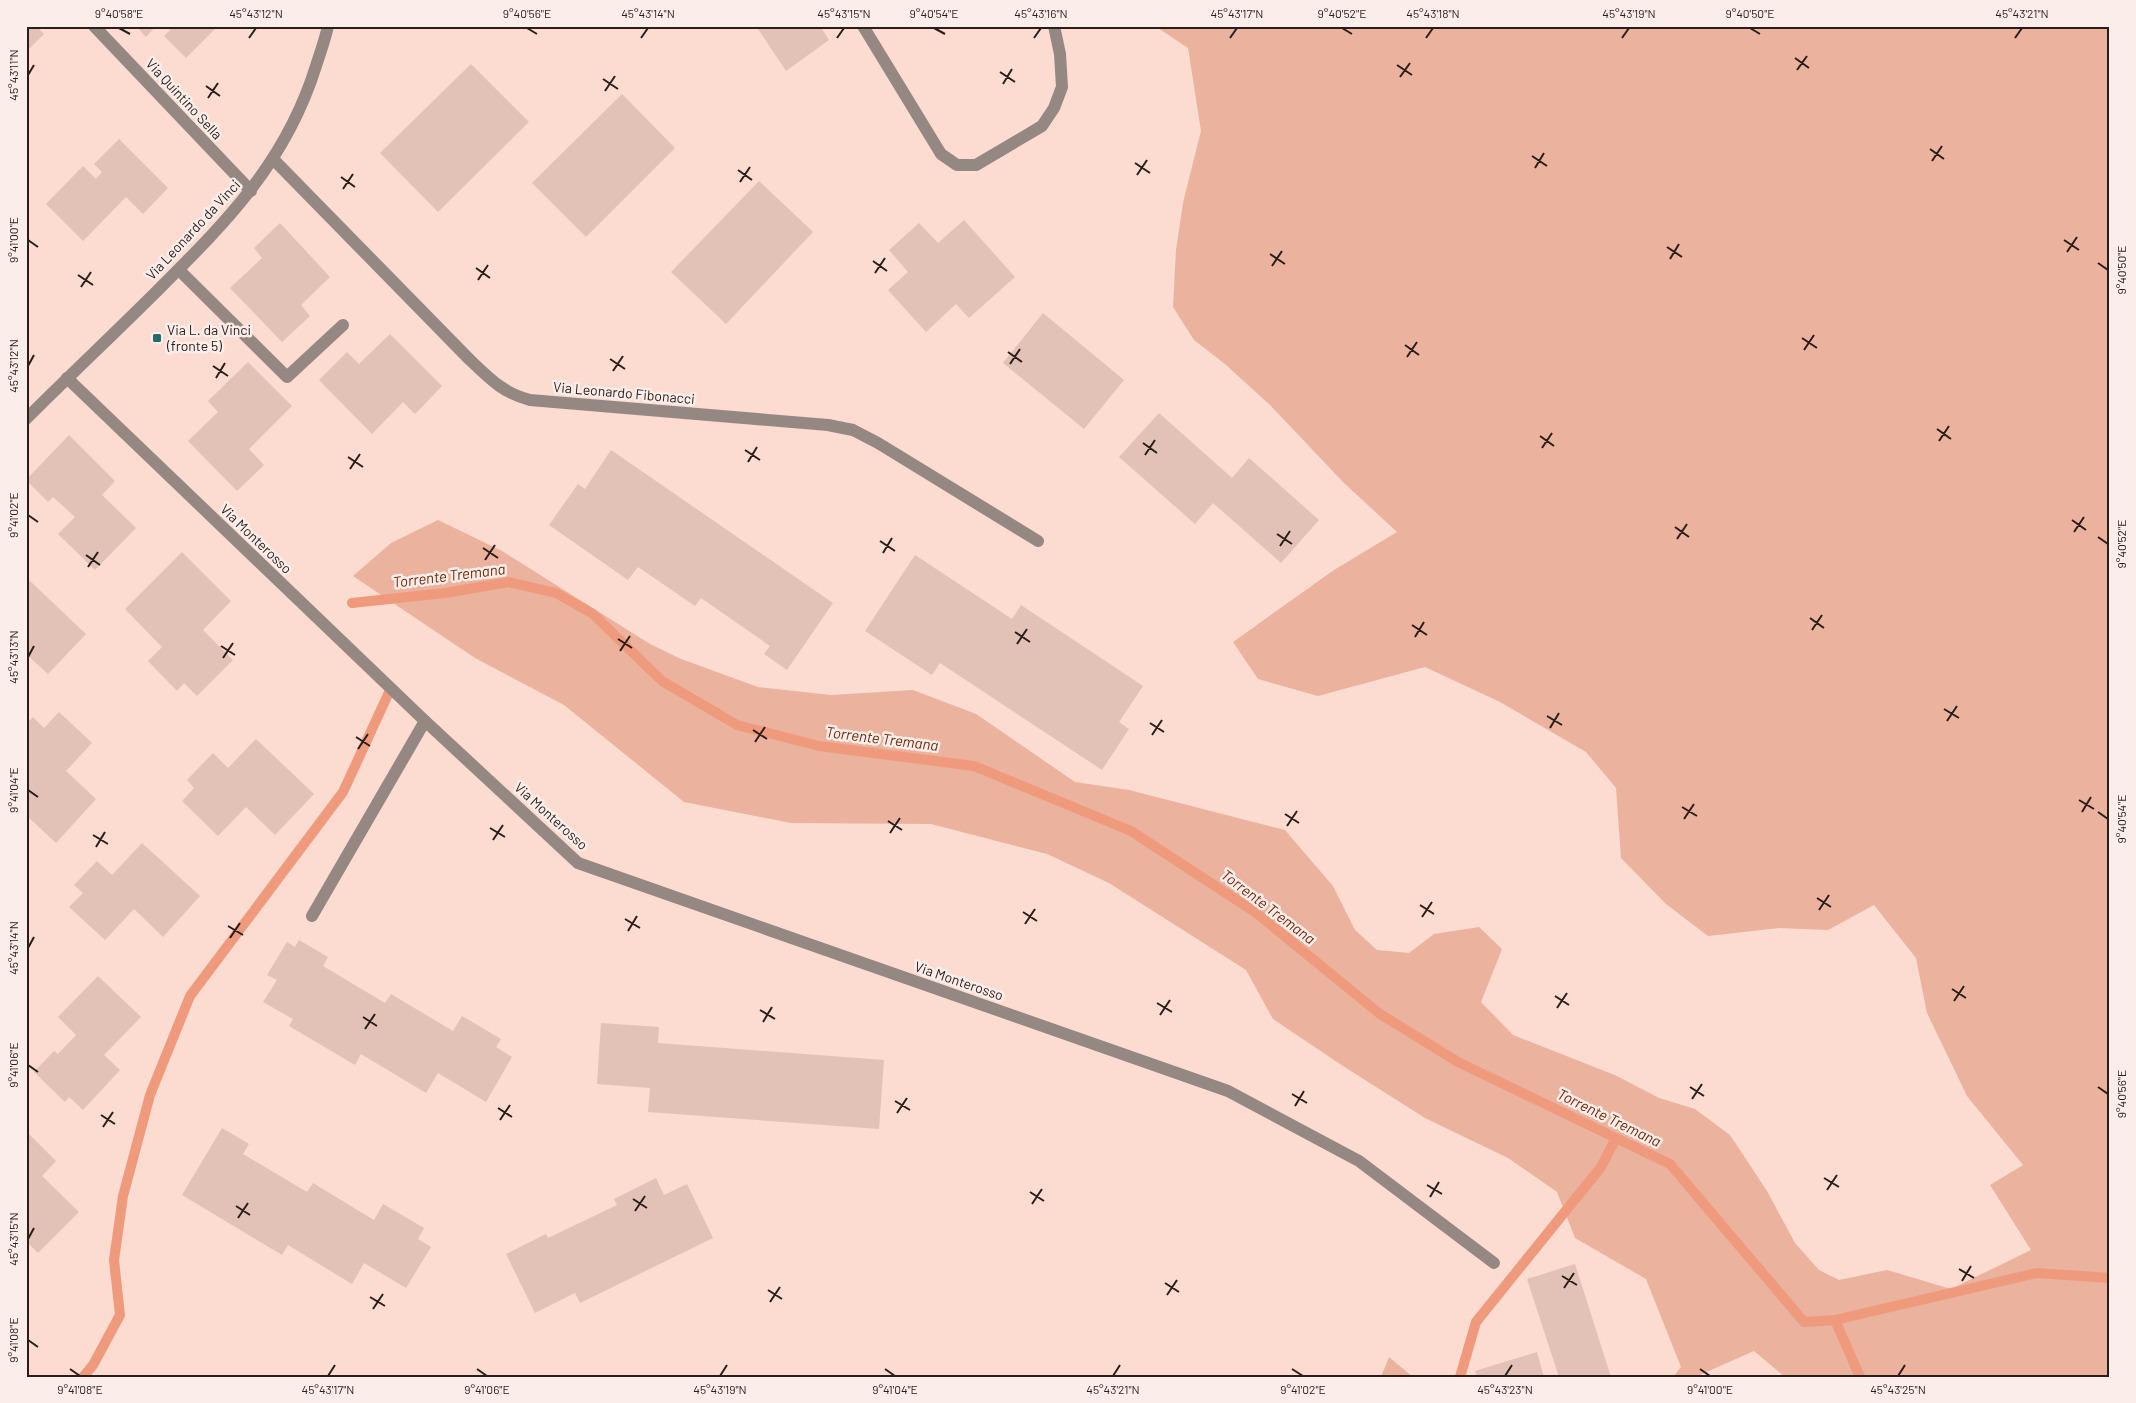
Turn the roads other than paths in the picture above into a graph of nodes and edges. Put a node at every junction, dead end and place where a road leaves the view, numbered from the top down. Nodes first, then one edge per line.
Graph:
1 (94, 26) edge
2 (328, 26) edge
3 (863, 26) edge
4 (1054, 26) edge
5 (274, 160) junction
6 (251, 191) junction
7 (179, 270) junction
8 (342, 325) dead end
9 (67, 378) junction
10 (26, 419) edge
11 (1038, 541) dead end
12 (425, 721) junction
13 (312, 916) dead end
14 (1494, 1263) dead end

1 - 6 street, Via Quintino Sella
2 - 5 street, Via Leonardo da Vinci
3 - 4 street
5 - 6 street, Via Leonardo da Vinci
5 - 11 street, Via Leonardo Fibonacci
6 - 7 street, Via Leonardo da Vinci
7 - 8 street
7 - 9 street, Via Leonardo da Vinci
9 - 10 street, Via Leonardo da Vinci
9 - 12 street, Via Monterosso
12 - 13 street
12 - 14 street, Via Monterosso

